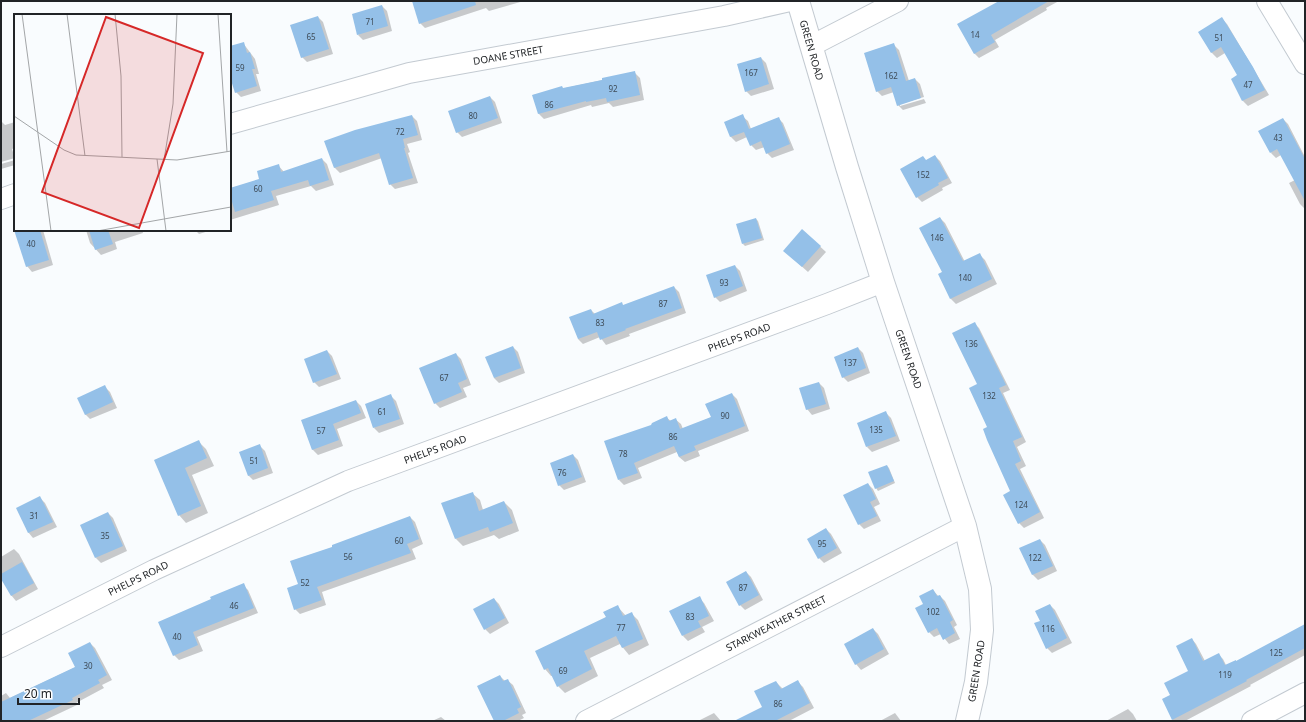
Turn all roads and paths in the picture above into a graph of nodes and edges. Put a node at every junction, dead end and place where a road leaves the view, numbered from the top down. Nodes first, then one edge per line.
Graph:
1 (790, 1) edge
2 (798, 1) edge
3 (898, 1) edge
4 (1267, 1) edge
5 (811, 46) junction
6 (1305, 64) edge
7 (231, 124) edge
8 (14, 194) edge
9 (1, 199) edge
10 (883, 282) junction
11 (965, 526) junction
12 (1, 647) edge
13 (1305, 693) edge
14 (586, 721) edge
15 (966, 721) edge
16 (1252, 721) edge

1 - 7 street, DOANE STREET
2 - 5 street, GREEN ROAD
3 - 5 street
4 - 6 street
5 - 10 street, GREEN ROAD
8 - 9 street
10 - 11 street, GREEN ROAD
10 - 12 street, PHELPS ROAD
11 - 14 street, STARKWEATHER STREET
11 - 15 street, GREEN ROAD
13 - 16 street

